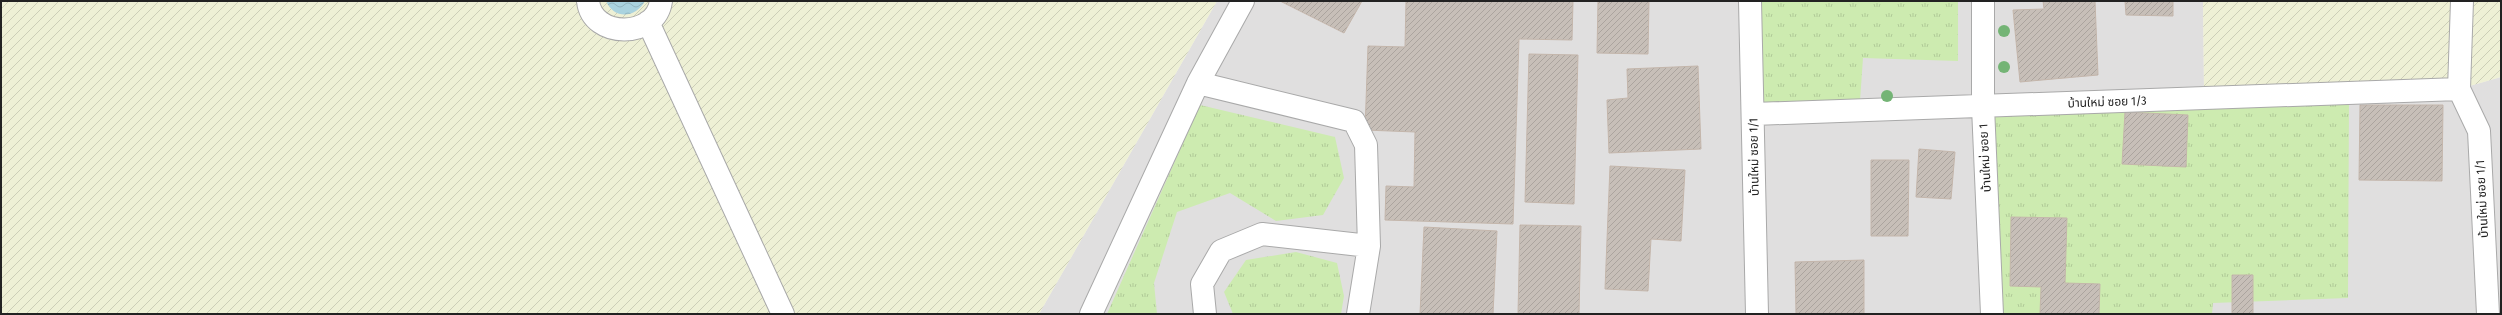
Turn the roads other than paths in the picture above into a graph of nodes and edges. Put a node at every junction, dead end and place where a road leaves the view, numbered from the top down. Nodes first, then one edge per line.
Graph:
1 (588, 1) edge
2 (661, 1) edge
3 (1243, 1) edge
4 (1750, 1) edge
5 (1983, 1) edge
6 (2462, 1) edge
7 (648, 22) junction
8 (1198, 83) junction
9 (2460, 89) junction
10 (1983, 107) junction
11 (1754, 114) junction
12 (1369, 246) junction
13 (783, 314) edge
14 (1091, 314) edge
15 (1205, 314) edge
16 (1358, 314) edge
17 (1757, 314) edge
18 (1992, 314) edge
19 (2488, 314) edge

1 - 7 street
2 - 7 street
3 - 8 street
4 - 11 street, บ้านใหม่ ซอย 1/1
5 - 10 street, บ้านใหม่ ซอย 1
6 - 9 street
7 - 13 street
8 - 12 street
8 - 14 street
9 - 10 street, บ้านใหม่ ซอย 1/3
9 - 19 street, บ้านใหม่ ซอย 1/1
10 - 11 street, บ้านใหม่ ซอย 1/3
10 - 18 street, บ้านใหม่ ซอย 1
11 - 17 street, บ้านใหม่ ซอย 1/1
12 - 15 street
12 - 16 street

